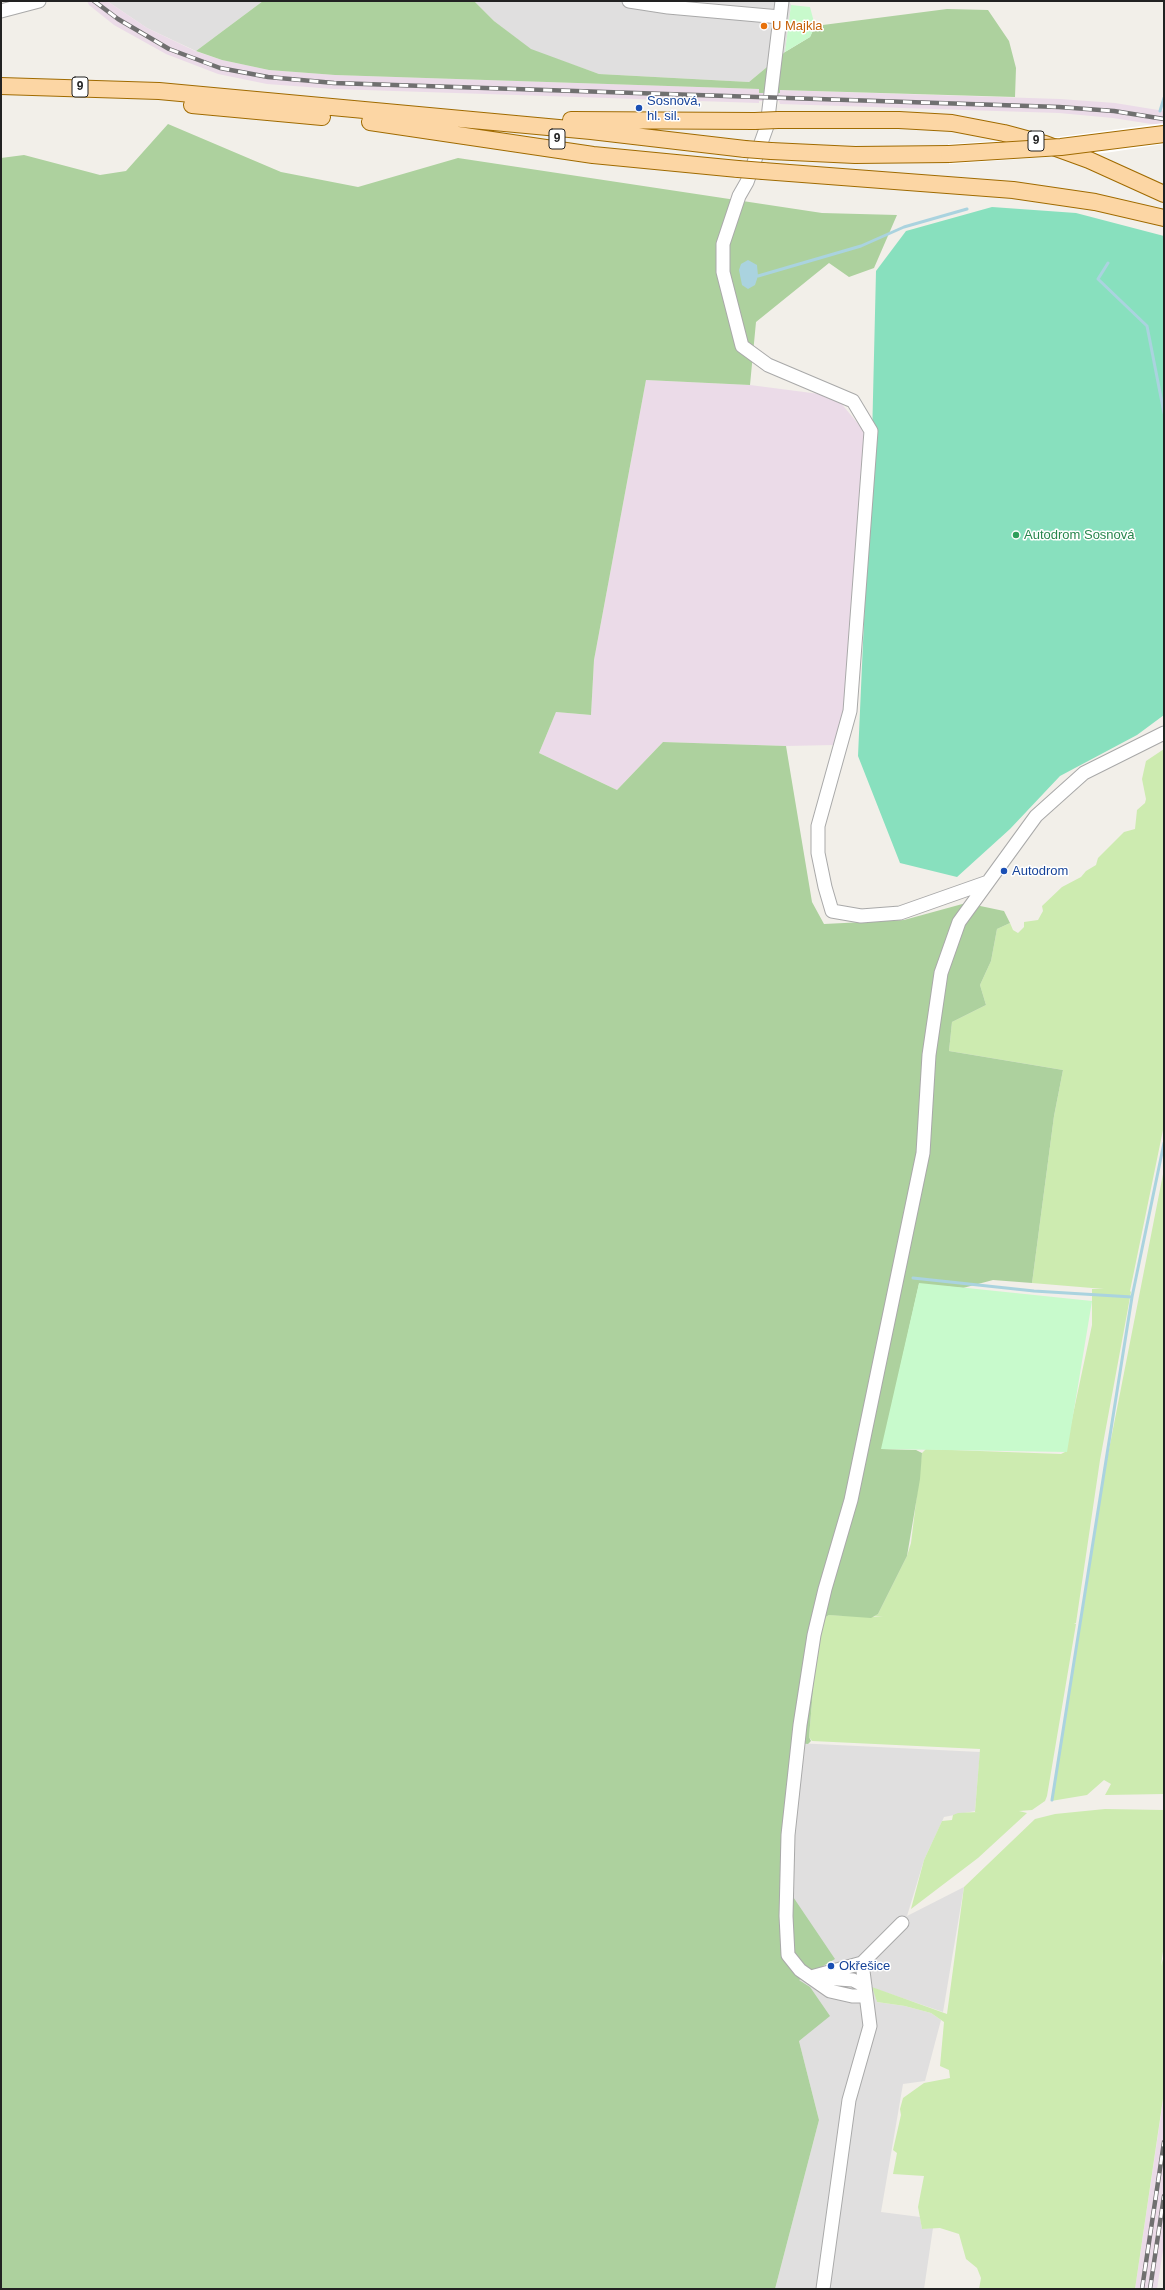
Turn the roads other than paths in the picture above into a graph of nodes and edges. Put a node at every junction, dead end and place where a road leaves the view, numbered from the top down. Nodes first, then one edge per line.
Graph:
1 (39, 1) edge
2 (629, 1) edge
3 (782, 1) edge
4 (1, 10) edge
5 (780, 17) junction
6 (1, 86) edge
7 (1, 94) edge
8 (439, 117) junction
9 (370, 122) junction
10 (1164, 134) edge
11 (745, 149) junction
12 (1164, 194) edge
13 (1164, 218) edge
14 (1164, 733) edge
15 (988, 882) junction
16 (902, 1923) dead end
17 (862, 1963) junction
18 (811, 1978) junction
19 (866, 1991) junction
20 (823, 2289) edge

1 - 4 street
2 - 5 street
3 - 5 street
5 - 15 street
6 - 8 main road, 9
7 - 9 main road, 9
8 - 11 main road, 9
8 - 12 main road, 9, bridge
9 - 11 main road, 9
9 - 13 main road, 9, bridge
10 - 11 main road, 9, bridge
14 - 15 street
15 - 18 street
16 - 17 street
17 - 18 street
17 - 19 street
18 - 19 street
19 - 20 street

